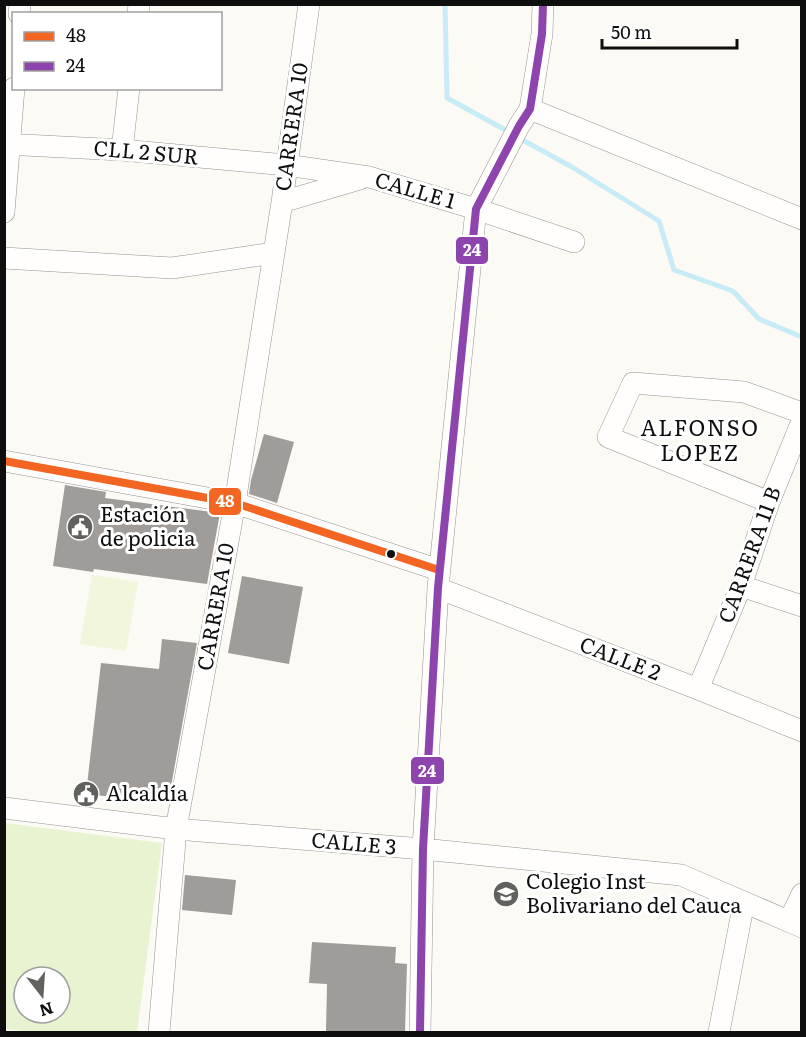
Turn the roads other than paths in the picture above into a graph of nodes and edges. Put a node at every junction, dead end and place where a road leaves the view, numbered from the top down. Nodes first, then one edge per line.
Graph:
1 (309, 4) edge
2 (543, 4) edge
3 (14, 90) edge
4 (129, 90) edge
5 (524, 117) junction
6 (7, 144) edge
7 (122, 150) junction
8 (286, 165) junction
9 (369, 177) junction
10 (282, 202) junction
11 (476, 209) junction
12 (4, 212) edge
13 (801, 219) edge
14 (574, 242) dead end
15 (274, 253) junction
16 (4, 258) edge
17 (801, 413) edge
18 (801, 421) edge
19 (4, 461) edge
20 (769, 502) junction
21 (235, 503) junction
22 (439, 579) junction
23 (741, 586) junction
24 (801, 606) edge
25 (698, 689) junction
26 (801, 731) edge
27 (4, 808) edge
28 (176, 829) junction
29 (423, 849) junction
30 (801, 894) edge
31 (744, 902) junction
32 (795, 924) edge
33 (159, 1032) edge
34 (420, 1032) edge
35 (719, 1032) edge

1 - 8 street, CARRERA 10
2 - 5 street
3 - 6 street
4 - 7 street
5 - 11 street
5 - 13 street
6 - 7 street, CLL 2 SUR
6 - 12 street
7 - 8 street, CLL 2 SUR
8 - 9 street, CALLE 1
8 - 10 street, CARRERA 10
9 - 10 street
9 - 11 street, CALLE 1
10 - 15 street, CARRERA 10
11 - 14 street, CALLE 1
11 - 22 street
15 - 16 street
15 - 21 street, CARRERA 10
17 - 20 street
18 - 20 street, CARRERA 11 B
19 - 21 street, CALLE 2
20 - 23 street, CARRERA 11 B
21 - 22 street, CALLE 2
21 - 28 street, CARRERA 10
22 - 25 street, CALLE 2
22 - 29 street
23 - 24 street
23 - 25 street, CARRERA 11 B
25 - 26 street, CALLE 2
27 - 28 street, CALLE 3
28 - 29 street, CALLE 3
28 - 33 street, CARRERA 10
29 - 31 street, CALLE 3
29 - 34 street
30 - 32 street
31 - 32 street, CALLE 3
31 - 35 street

